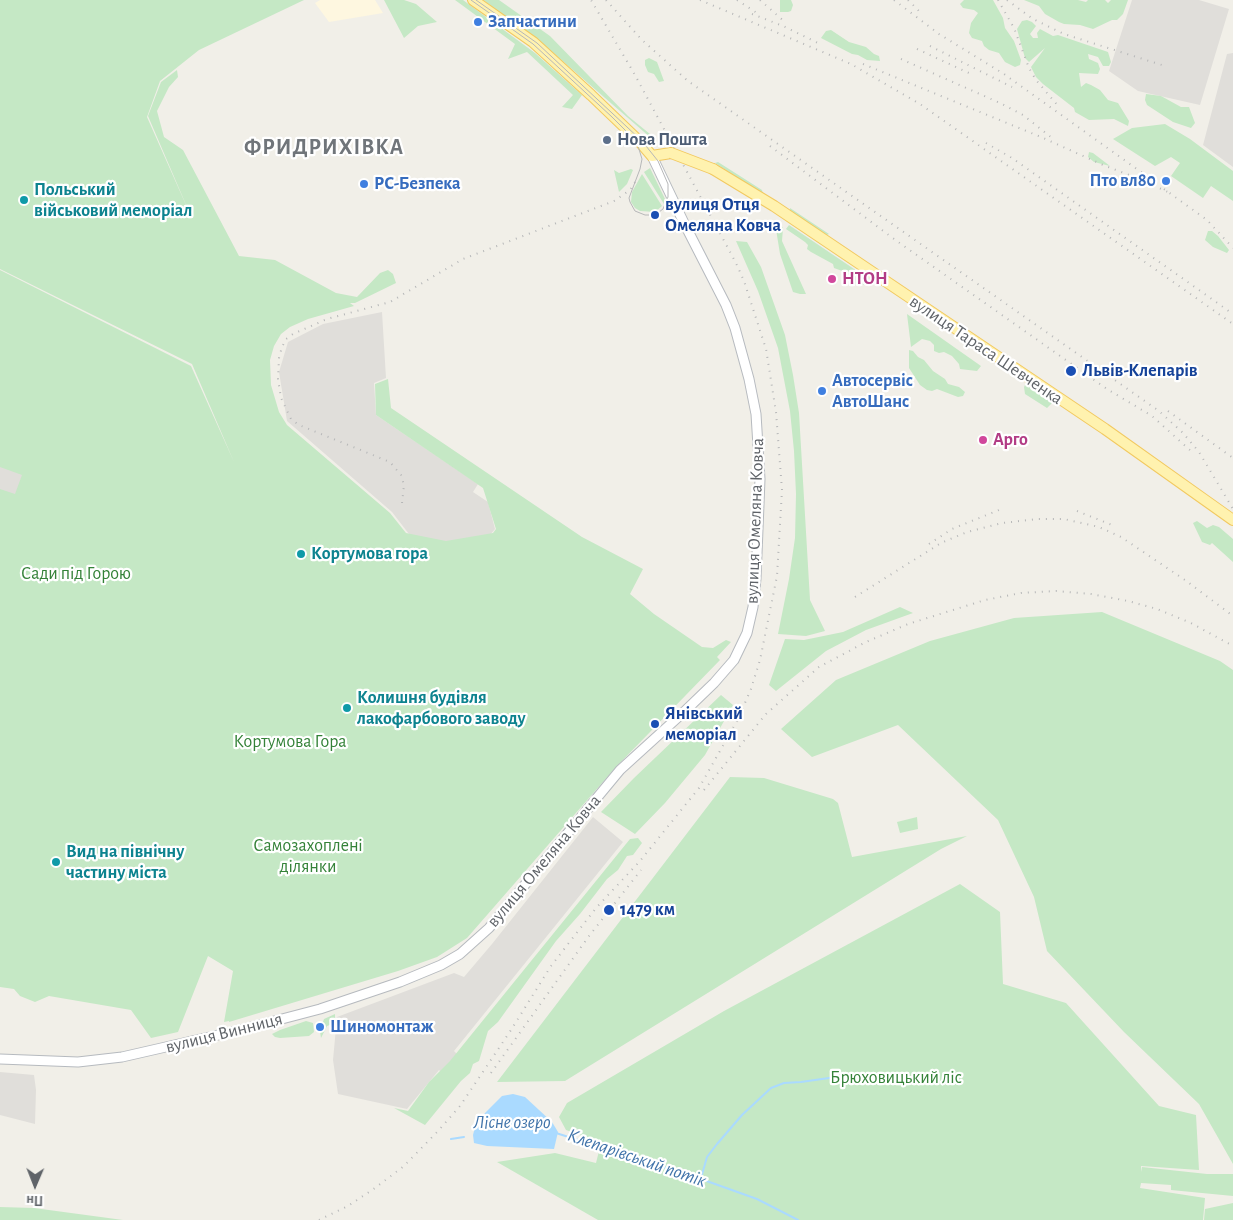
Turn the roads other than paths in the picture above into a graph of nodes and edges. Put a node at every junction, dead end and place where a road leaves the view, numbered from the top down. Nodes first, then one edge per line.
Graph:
1 (474, 0) edge
2 (652, 156) junction
3 (1233, 520) edge
4 (441, 965) joint
5 (0, 1059) edge

1 - 2 main road
2 - 3 main road, вулиця Тараса Шевченка, bridge
2 - 4 main road, вулиця Омеляна Ковча
4 - 5 main road, вулиця Винниця

